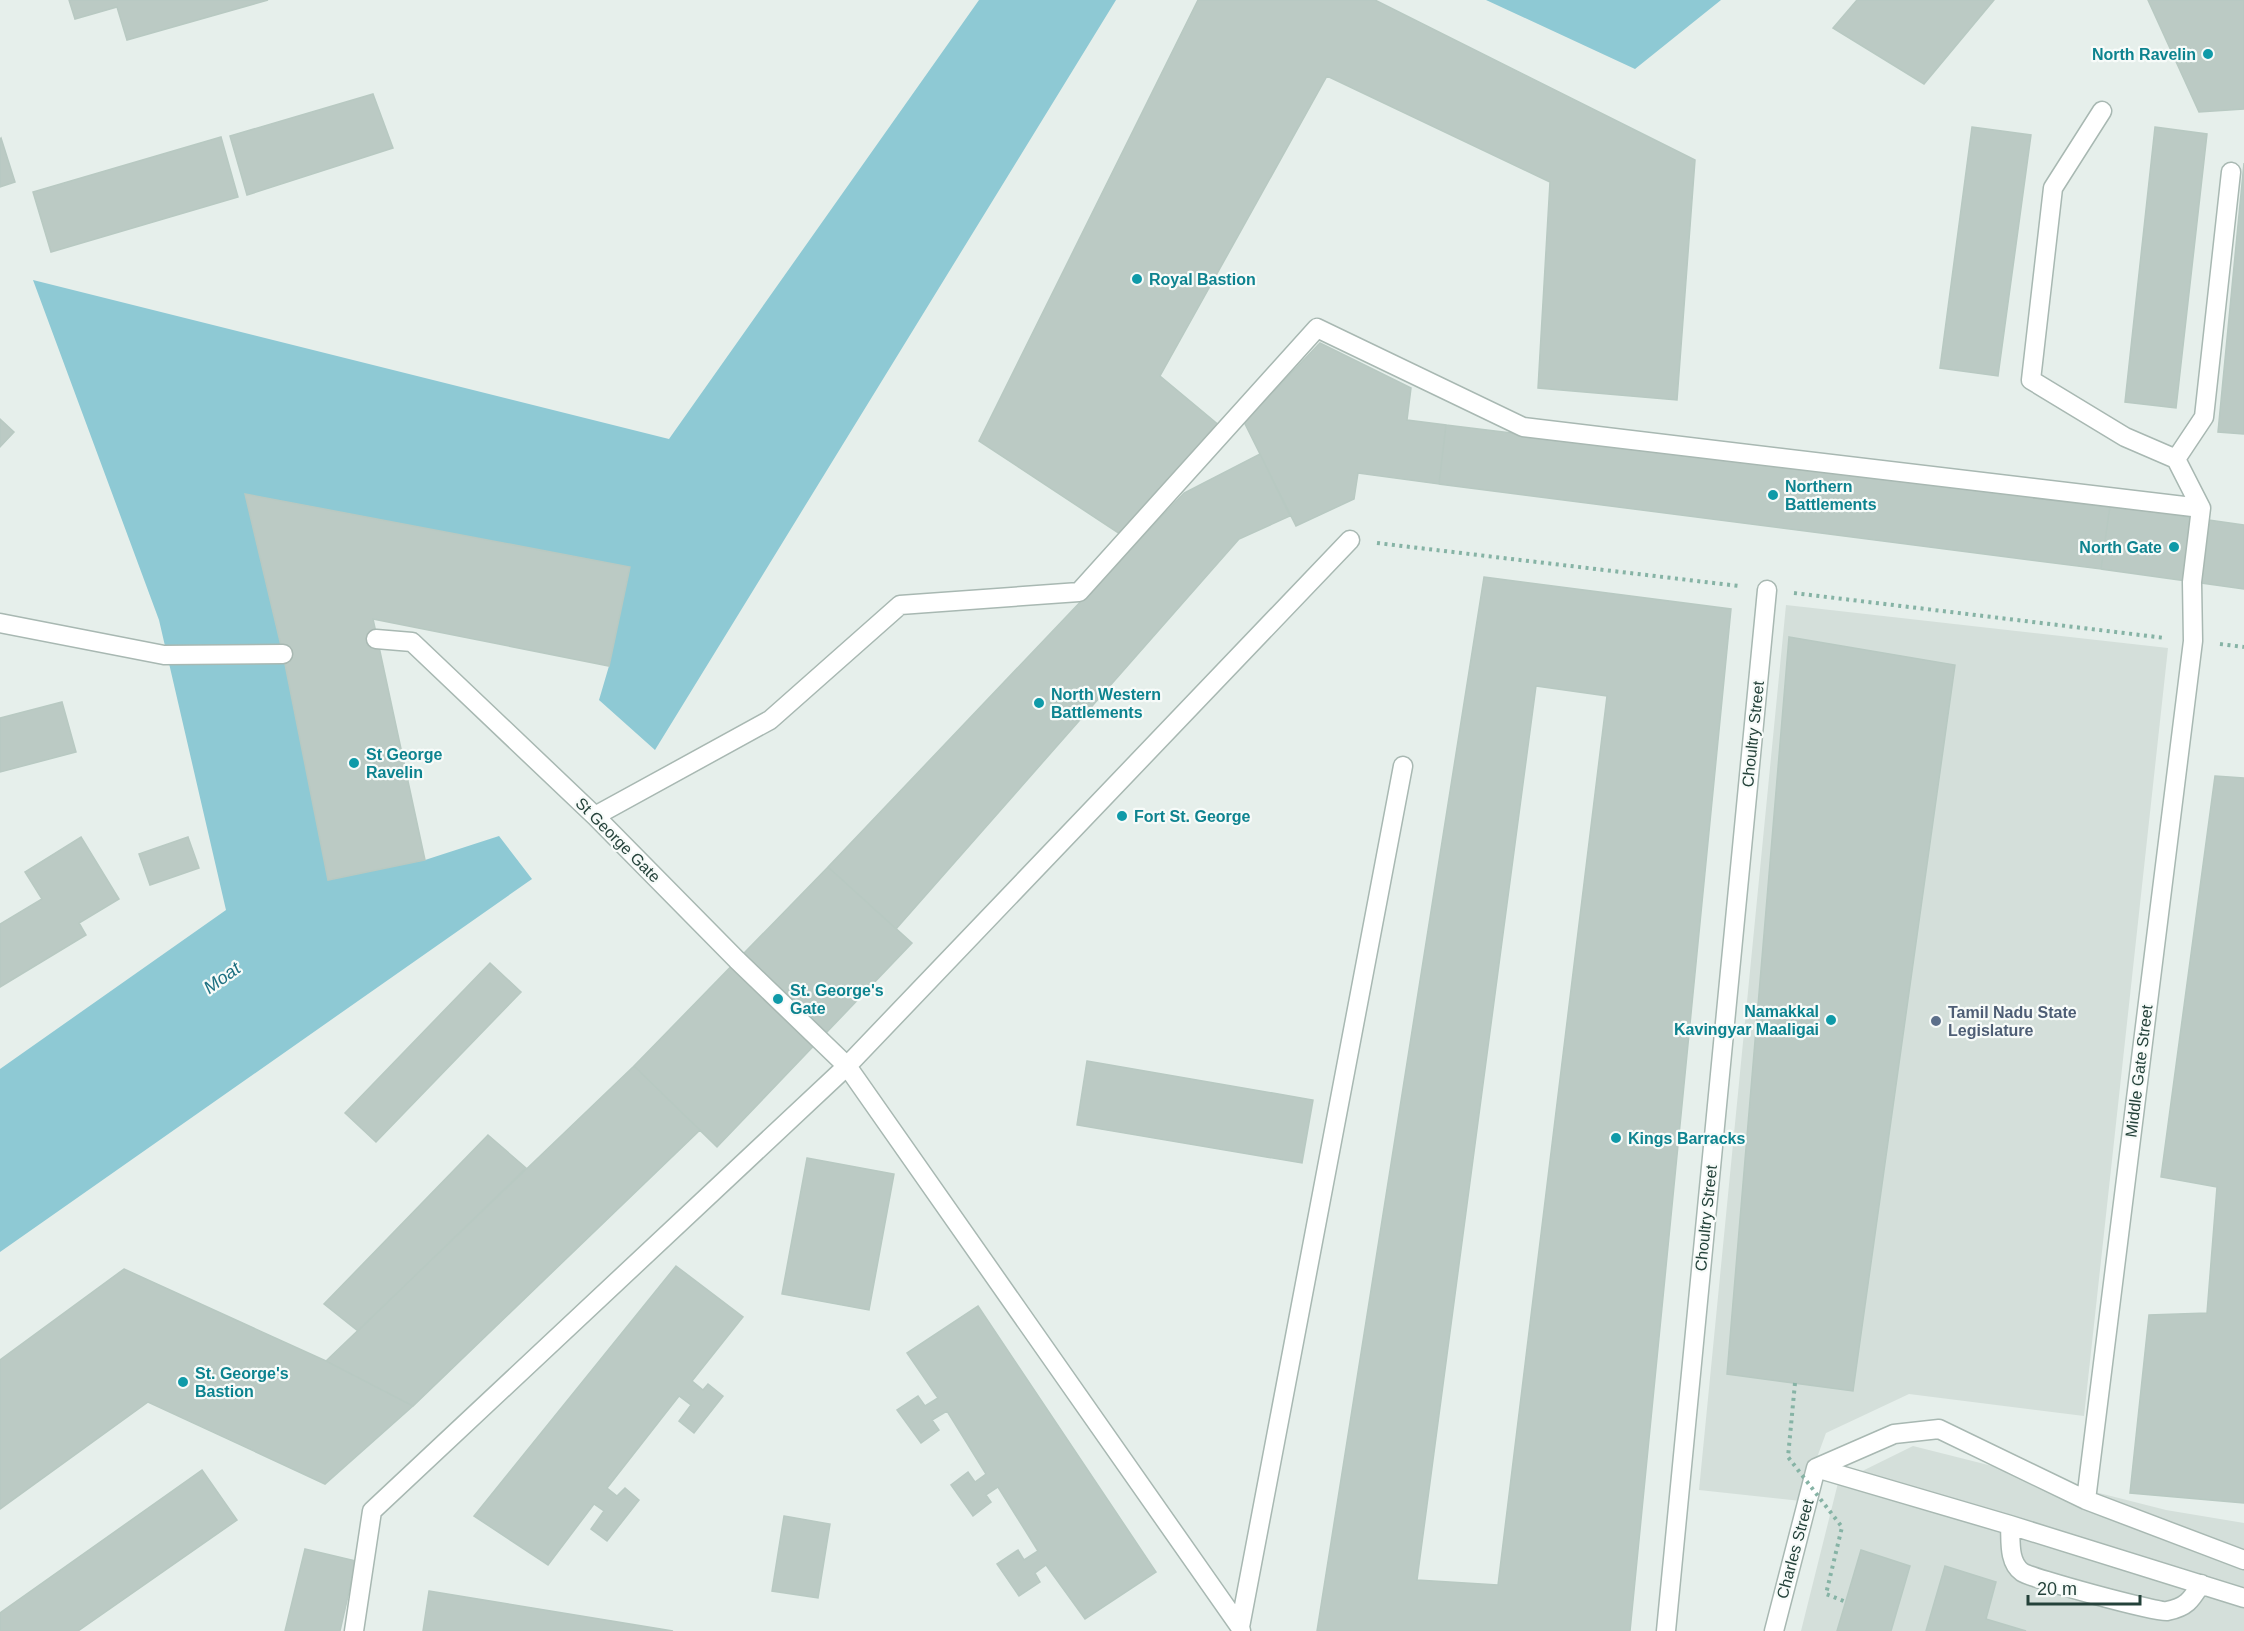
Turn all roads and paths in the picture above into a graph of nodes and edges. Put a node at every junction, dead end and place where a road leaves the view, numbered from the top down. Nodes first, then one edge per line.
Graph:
1 (2102, 111) dead end
2 (2231, 172) dead end
3 (2176, 459) junction
4 (2201, 508) junction
5 (1350, 540) dead end
6 (1767, 590) dead end
7 (0, 623) edge
8 (376, 639) dead end
9 (283, 654) dead end
10 (1402, 766) dead end
11 (595, 816) junction
12 (847, 1066) junction
13 (1795, 1383) dead end
14 (1816, 1468) junction
15 (2086, 1500) junction
16 (2010, 1525) junction
17 (2244, 1560) edge
18 (2201, 1584) junction
19 (2244, 1598) edge
20 (1846, 1602) dead end
21 (1240, 1629) edge
22 (354, 1631) edge
23 (1666, 1631) edge
24 (1774, 1631) edge

1 - 3 lane
2 - 3 lane
3 - 4 lane
4 - 11 lane
4 - 15 lane, Middle Gate Street
5 - 12 lane
6 - 23 lane, Choultry Street
7 - 9 lane
8 - 11 lane, St George Gate
10 - 21 lane
11 - 12 lane, St George Gate
12 - 21 lane, St George Gate
12 - 22 lane
13 - 20 path, bridge
14 - 15 lane
14 - 16 lane
14 - 24 lane, Charles Street
15 - 17 lane
16 - 18 lane
16 - 18 lane
18 - 19 lane

